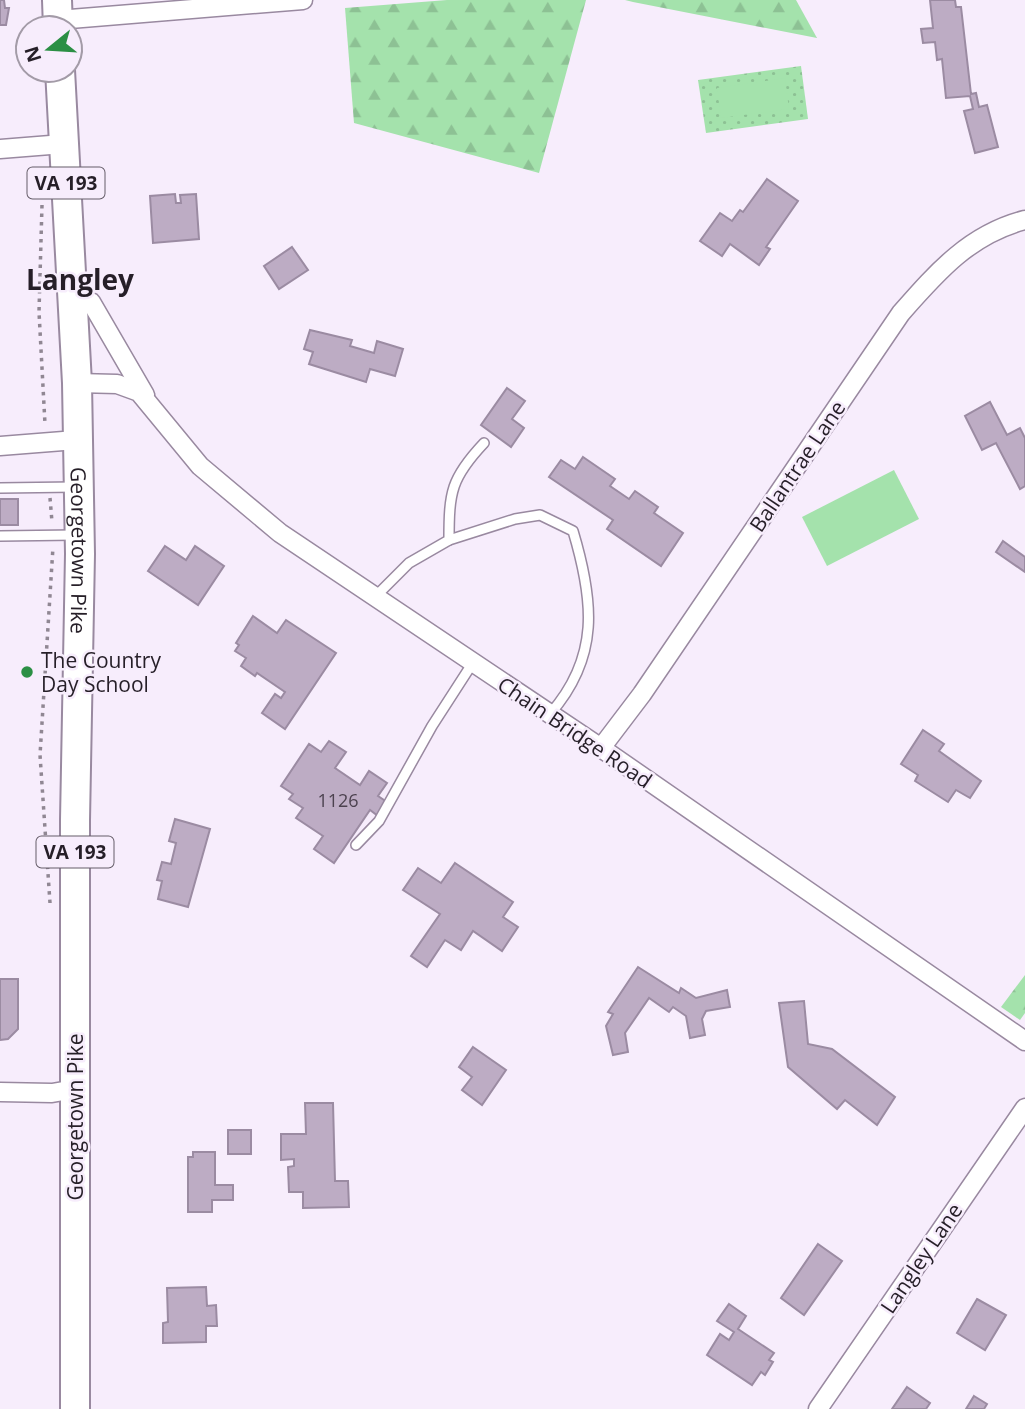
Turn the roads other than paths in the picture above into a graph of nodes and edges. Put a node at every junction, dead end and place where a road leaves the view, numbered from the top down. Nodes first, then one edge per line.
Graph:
1 (303, 0) edge
2 (84, 14) edge
3 (61, 84) edge
4 (63, 144) junction
5 (0, 149) edge
6 (1025, 220) edge
7 (72, 296) junction
8 (77, 383) junction
9 (147, 398) junction
10 (76, 440) junction
11 (484, 443) dead end
12 (0, 446) edge
13 (79, 486) junction
14 (0, 488) edge
15 (66, 535) junction
16 (0, 536) edge
17 (449, 540) junction
18 (374, 598) junction
19 (472, 664) junction
20 (550, 715) junction
21 (601, 748) junction
22 (356, 845) dead end
23 (1025, 1041) edge
24 (75, 1089) junction
25 (0, 1092) edge
26 (1025, 1108) edge
27 (75, 1409) edge
28 (818, 1409) edge

1 - 2 street
3 - 4 main road, Georgetown Pike / VA 193
4 - 5 street
4 - 7 main road, Georgetown Pike / VA 193
6 - 21 street, Ballantrae Lane
7 - 8 main road, Georgetown Pike / VA 193
7 - 9 street, Chain Bridge Road
8 - 9 street, Chain Bridge Road
8 - 10 main road, Georgetown Pike / VA 193
9 - 18 street, Chain Bridge Road
10 - 12 street
10 - 13 main road, Georgetown Pike / VA 193
11 - 17 lane
13 - 14 lane
13 - 15 main road, Georgetown Pike / VA 193
15 - 16 lane
15 - 24 main road, Georgetown Pike / VA 193
17 - 18 lane
17 - 20 lane
18 - 19 street, Chain Bridge Road
19 - 20 street, Chain Bridge Road
19 - 22 lane
20 - 21 street, Chain Bridge Road
21 - 23 street, Chain Bridge Road
24 - 25 street
24 - 27 main road, Georgetown Pike / VA 193
26 - 28 street, Langley Lane

